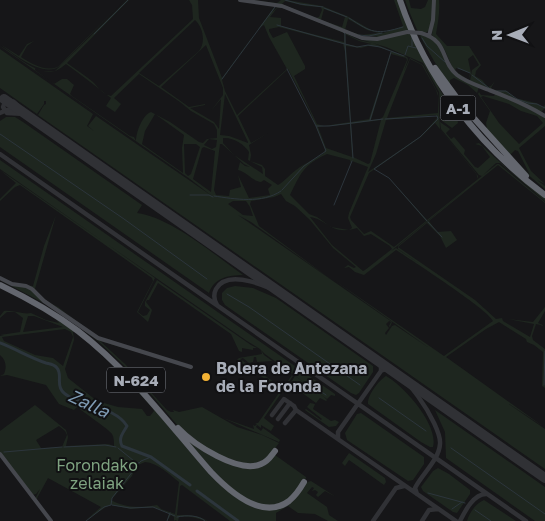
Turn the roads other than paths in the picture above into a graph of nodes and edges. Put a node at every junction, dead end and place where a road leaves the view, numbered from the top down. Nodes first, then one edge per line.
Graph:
1 (240, 0) edge
2 (402, 0) edge
3 (434, 0) edge
4 (429, 36) junction
5 (545, 116) edge
6 (545, 191) edge
7 (545, 195) edge
8 (0, 280) edge
9 (0, 285) edge
10 (191, 367) dead end
11 (275, 451) dead end
12 (0, 454) edge
13 (304, 482) dead end
14 (51, 521) edge

1 - 4 street, bridge
2 - 6 highway, A-1
2 - 7 highway, A-1
3 - 4 street
4 - 5 street
8 - 10 street
8 - 11 highway, N-624
9 - 13 highway, N-624
12 - 14 street

